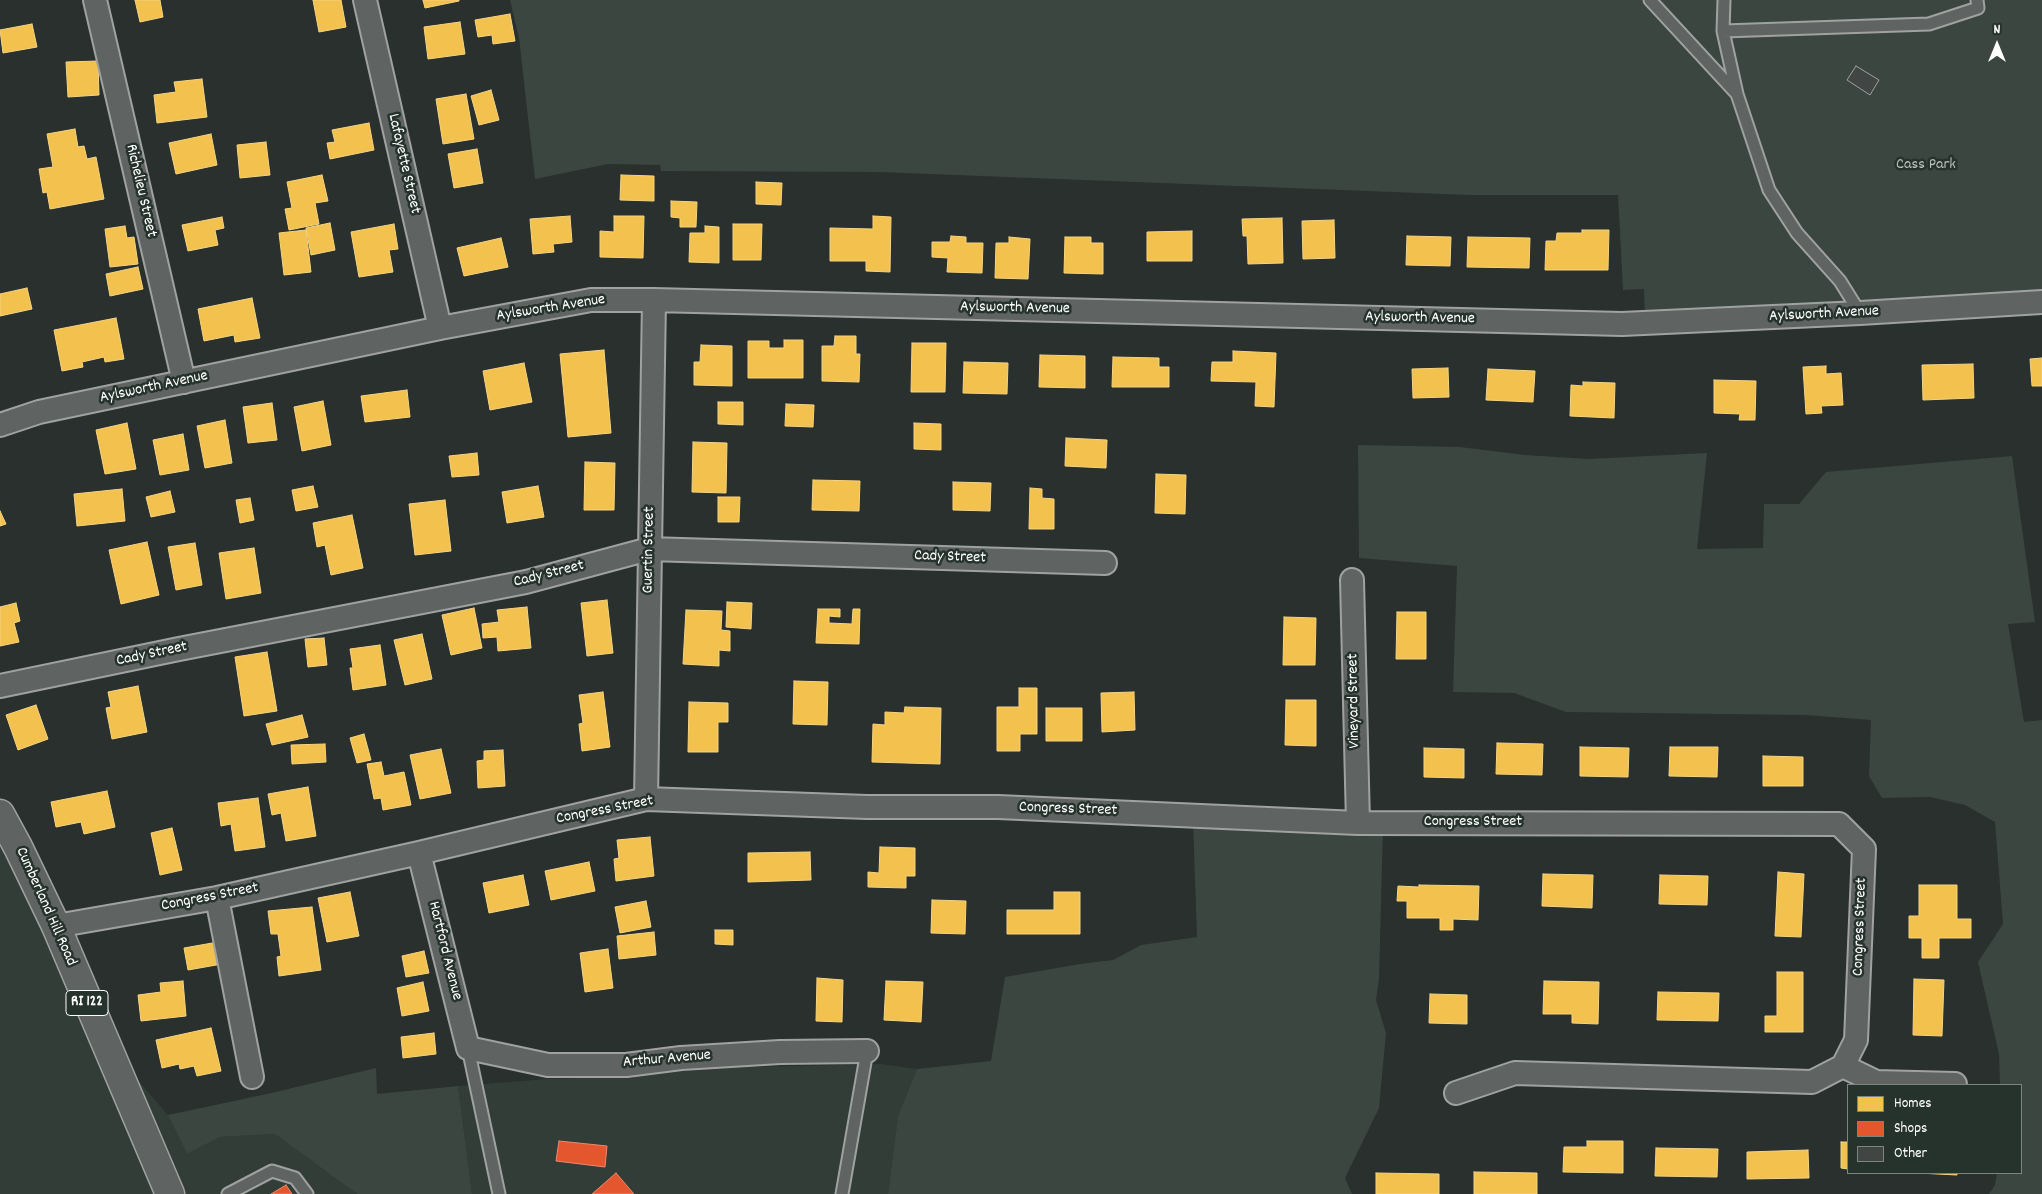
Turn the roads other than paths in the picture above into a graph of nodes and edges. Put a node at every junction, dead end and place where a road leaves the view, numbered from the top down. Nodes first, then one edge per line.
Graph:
1 (96, 0) edge
2 (365, 0) edge
3 (1650, 0) edge
4 (1724, 0) edge
5 (1977, 0) edge
6 (1724, 31) junction
7 (1737, 94) junction
8 (654, 300) junction
9 (2042, 302) edge
10 (1860, 313) junction
11 (440, 328) junction
12 (184, 382) junction
13 (0, 424) edge
14 (650, 549) junction
15 (1105, 563) dead end
16 (1352, 580) dead end
17 (0, 686) edge
18 (646, 799) junction
19 (0, 814) edge
20 (1358, 822) junction
21 (419, 853) junction
22 (217, 898) junction
23 (56, 926) junction
24 (468, 1048) junction
25 (867, 1051) joint
26 (1843, 1066) junction
27 (252, 1077) dead end
28 (1955, 1084) dead end
29 (1456, 1093) dead end
30 (244, 1190) edge
31 (170, 1194) edge
32 (228, 1194) edge
33 (307, 1194) edge
34 (499, 1194) edge
35 (842, 1194) edge

1 - 12 street, Richelieu Street
2 - 11 street, Lafayette Street
3 - 7 lane
4 - 6 lane
5 - 6 lane
6 - 7 lane
7 - 10 lane
8 - 10 street, Aylsworth Avenue
8 - 11 street, Aylsworth Avenue
8 - 14 street, Guertin Street
9 - 10 street, Aylsworth Avenue
11 - 12 street, Aylsworth Avenue
12 - 13 street, Aylsworth Avenue
14 - 15 street, Cady Street
14 - 17 street, Cady Street
14 - 18 street, Guertin Street
16 - 20 street, Vineyard Street
18 - 20 street, Congress Street
18 - 21 street, Congress Street
19 - 23 main road, Cumberland Hill Road / RI 122
20 - 26 street, Congress Street
21 - 22 street, Congress Street
21 - 24 street, Hartford Avenue
22 - 23 street, Congress Street
22 - 27 street
23 - 31 main road, Cumberland Hill Road / RI 122
24 - 25 street, Arthur Avenue
24 - 34 lane
25 - 35 lane
26 - 28 street
26 - 29 street
30 - 32 lane
30 - 33 lane

